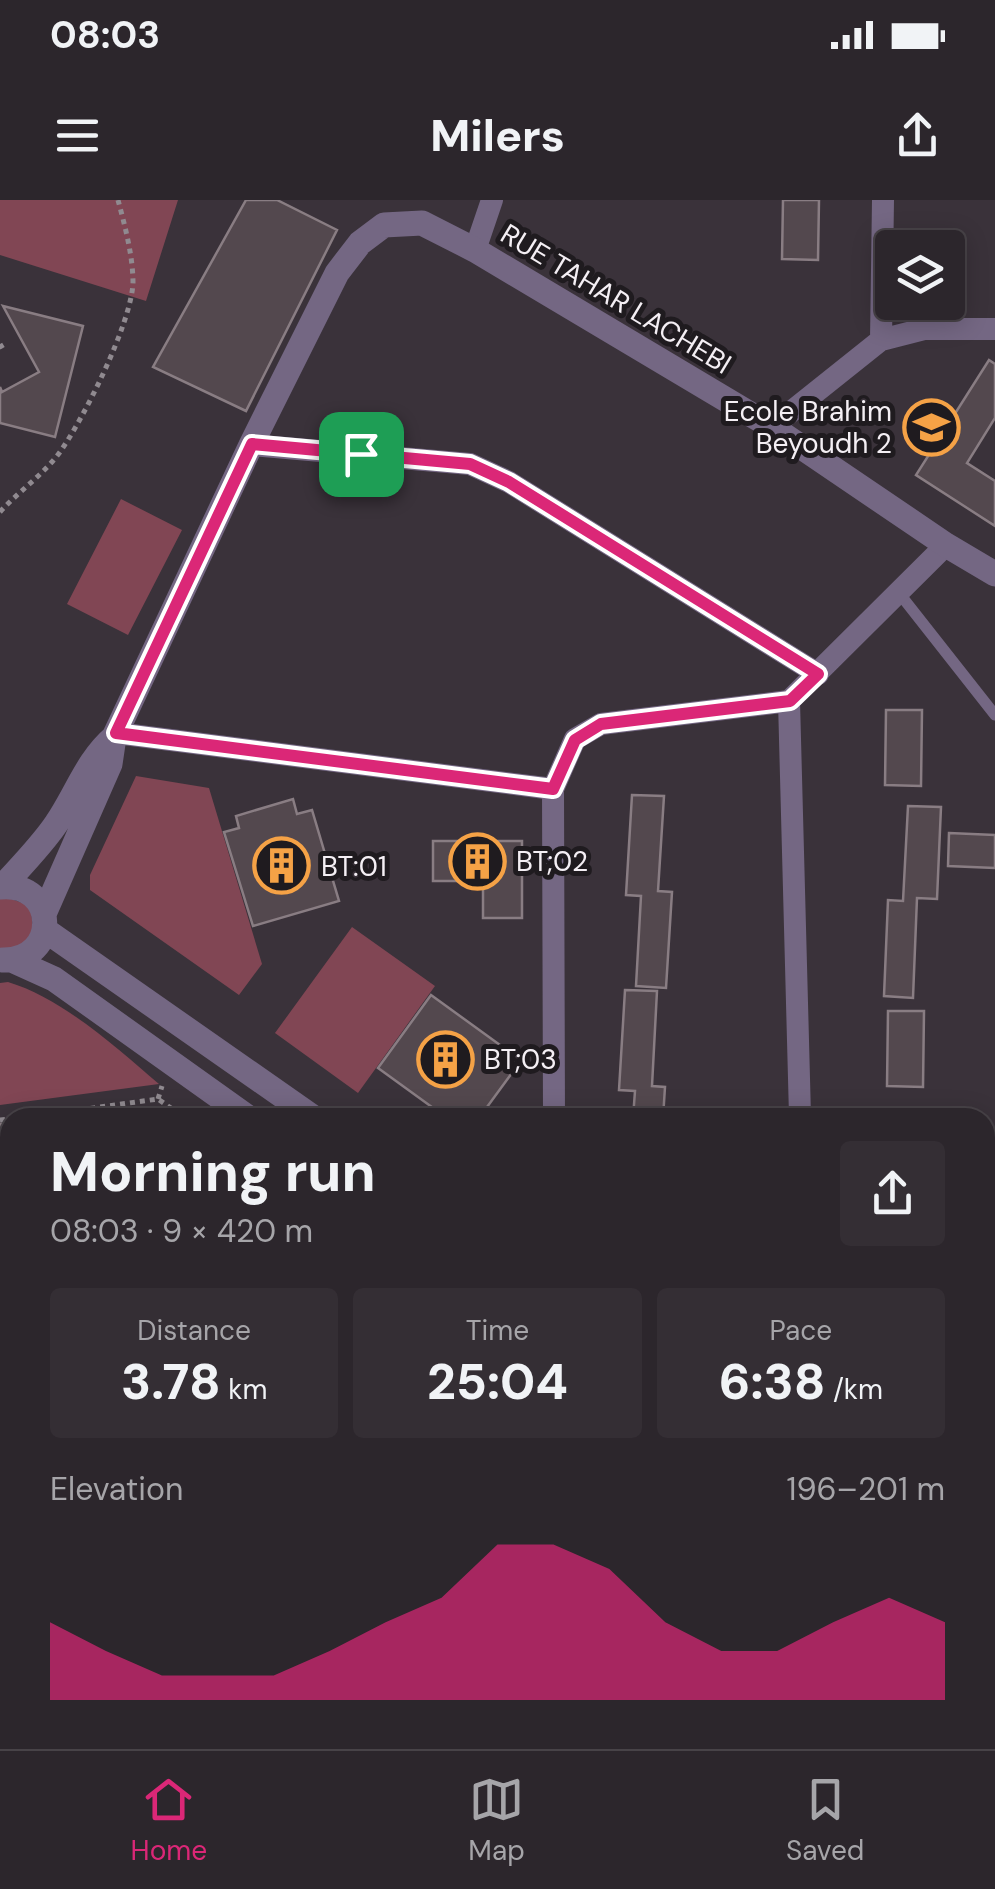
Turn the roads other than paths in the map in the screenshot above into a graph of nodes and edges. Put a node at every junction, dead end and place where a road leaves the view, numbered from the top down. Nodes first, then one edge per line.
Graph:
1 (492, 200) edge
2 (883, 200) edge
3 (476, 250) junction
4 (995, 329) edge
5 (880, 340) junction
6 (772, 428) junction
7 (252, 444) junction
8 (946, 546) junction
9 (995, 574) edge
10 (899, 593) junction
11 (818, 674) junction
12 (790, 701) junction
13 (995, 715) edge
14 (115, 735) junction
15 (553, 789) junction
16 (2, 886) edge
17 (45, 922) junction
18 (6, 960) edge
19 (235, 1108) edge
20 (300, 1108) edge
21 (554, 1108) edge
22 (800, 1108) edge

1 - 3 street
2 - 5 street
3 - 6 street, RUE TAHAR LACHEBI
3 - 7 street, RUE TAHAR LACHEBI
4 - 5 street
5 - 6 street
6 - 8 street, RUE TAHAR LACHEBI
7 - 11 street
7 - 14 street, RUE TAHAR LACHEBI
8 - 9 street, RUE TAHAR LACHEBI
8 - 10 street
10 - 11 street
10 - 13 lane
11 - 12 street
12 - 15 street
12 - 22 street
14 - 15 street
14 - 16 street
14 - 17 street
15 - 21 street
16 - 17 street
17 - 18 street
17 - 20 street
18 - 19 street

